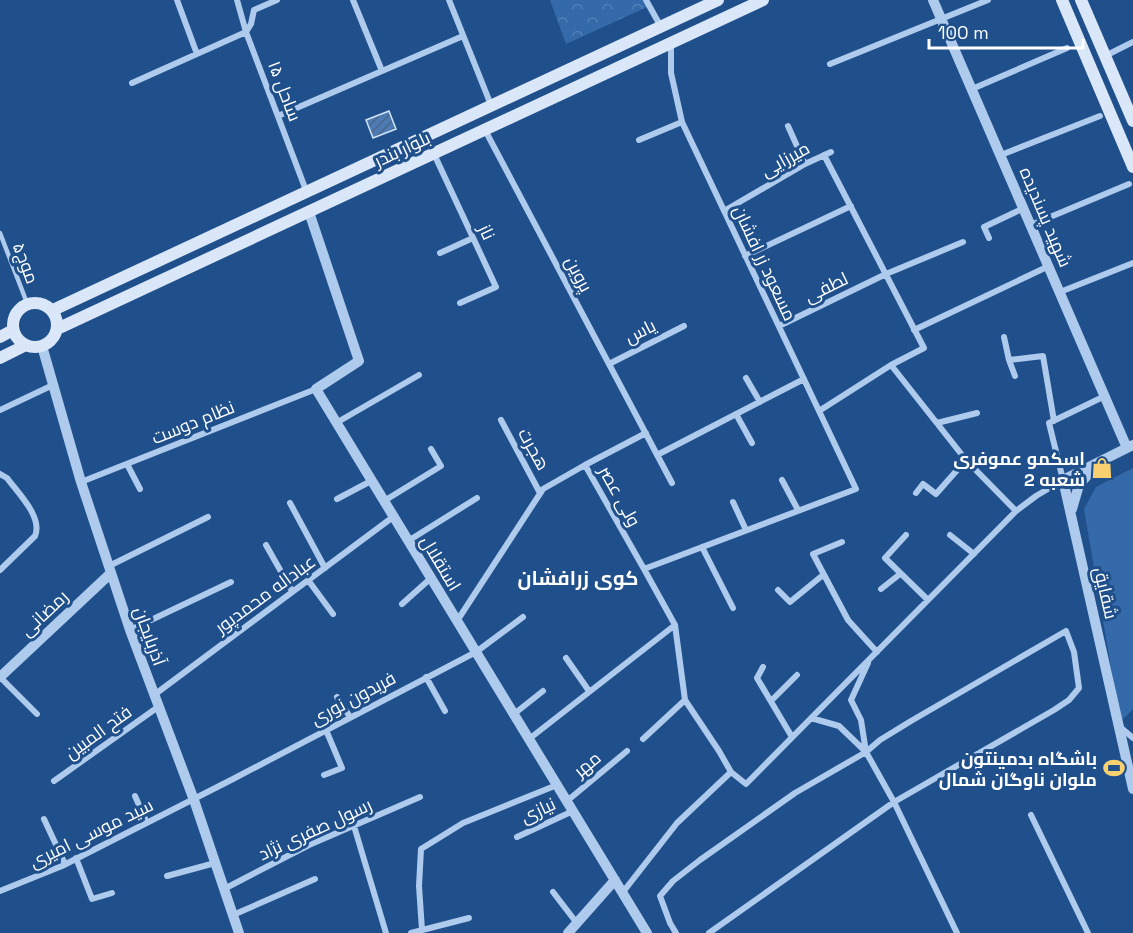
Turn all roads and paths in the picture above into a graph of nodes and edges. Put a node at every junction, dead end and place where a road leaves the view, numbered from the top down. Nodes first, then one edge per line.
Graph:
1 (177, 0) edge
2 (237, 0) edge
3 (277, 0) edge
4 (353, 0) edge
5 (449, 0) edge
6 (646, 0) edge
7 (718, 0) edge
8 (763, 0) edge
9 (933, 0) edge
10 (988, 0) edge
11 (1062, 0) edge
12 (1081, 0) edge
13 (941, 18) junction
14 (661, 27) junction
15 (246, 32) junction
16 (463, 36) junction
17 (1133, 42) edge
18 (671, 43) junction
19 (1067, 48) dead end
20 (197, 54) junction
21 (1105, 56) junction
22 (830, 64) dead end
23 (382, 71) junction
24 (132, 83) dead end
25 (972, 89) junction
26 (492, 106) junction
27 (278, 116) junction
28 (1100, 116) dead end
29 (1133, 121) edge
30 (682, 122) junction
31 (788, 126) dead end
32 (485, 130) junction
33 (639, 140) dead end
34 (434, 154) junction
35 (1001, 155) junction
36 (805, 164) junction
37 (1133, 167) edge
38 (1129, 184) dead end
39 (307, 192) junction
40 (851, 206) junction
41 (1024, 208) junction
42 (724, 211) junction
43 (309, 212) junction
44 (1031, 225) junction
45 (0, 233) edge
46 (473, 238) junction
47 (989, 238) dead end
48 (963, 242) dead end
49 (440, 253) dead end
50 (745, 255) junction
51 (1133, 263) edge
52 (1049, 266) junction
53 (886, 274) junction
54 (1060, 292) junction
55 (27, 303) junction
56 (460, 303) dead end
57 (53, 310) junction
58 (684, 326) dead end
59 (779, 326) junction
60 (57, 329) junction
61 (13, 330) junction
62 (914, 330) junction
63 (0, 337) edge
64 (1004, 337) dead end
65 (26, 345) junction
66 (42, 346) junction
67 (0, 358) edge
68 (1009, 360) junction
69 (609, 364) junction
70 (891, 365) junction
71 (419, 375) dead end
72 (1015, 376) dead end
73 (746, 378) dead end
74 (804, 379) junction
75 (53, 385) junction
76 (316, 389) junction
77 (1105, 396) junction
78 (760, 402) junction
79 (0, 410) edge
80 (819, 411) junction
81 (977, 413) dead end
82 (736, 414) junction
83 (501, 420) dead end
84 (1054, 421) junction
85 (336, 423) junction
86 (937, 423) junction
87 (646, 433) junction
88 (752, 443) dead end
89 (1130, 446) edge
90 (431, 449) dead end
91 (657, 455) junction
92 (966, 460) junction
93 (1099, 462) junction
94 (127, 464) junction
95 (585, 465) junction
96 (0, 474) edge
97 (372, 480) junction
98 (782, 480) dead end
99 (1063, 480) junction
100 (81, 482) junction
101 (672, 483) dead end
102 (140, 489) dead end
103 (540, 493) junction
104 (916, 493) dead end
105 (477, 498) dead end
106 (337, 499) dead end
107 (384, 501) junction
108 (733, 502) dead end
109 (290, 503) dead end
110 (798, 510) junction
111 (1016, 511) junction
112 (1071, 515) junction
113 (208, 517) dead end
114 (393, 517) junction
115 (746, 530) junction
116 (906, 535) dead end
117 (950, 535) dead end
118 (408, 541) junction
119 (842, 542) dead end
120 (266, 545) dead end
121 (702, 547) junction
122 (974, 554) junction
123 (325, 568) junction
124 (644, 569) junction
125 (0, 570) edge
126 (110, 570) junction
127 (900, 574) junction
128 (823, 575) junction
129 (431, 578) junction
130 (308, 580) junction
131 (231, 582) dead end
132 (881, 589) dead end
133 (778, 590) dead end
134 (292, 591) junction
135 (928, 600) junction
136 (402, 604) dead end
137 (733, 608) dead end
138 (333, 614) dead end
139 (523, 617) dead end
140 (457, 621) junction
141 (675, 625) junction
142 (130, 630) junction
143 (476, 652) junction
144 (877, 652) junction
145 (566, 658) dead end
146 (870, 658) junction
147 (763, 667) dead end
148 (797, 675) dead end
149 (0, 677) edge
150 (426, 677) junction
151 (543, 691) dead end
152 (589, 691) junction
153 (154, 695) junction
154 (337, 697) dead end
155 (686, 700) junction
156 (771, 701) junction
157 (158, 707) junction
158 (444, 711) dead end
159 (37, 714) dead end
160 (514, 714) junction
161 (350, 717) junction
162 (812, 718) junction
163 (1117, 724) junction
164 (326, 730) junction
165 (792, 737) junction
166 (1133, 738) edge
167 (529, 739) junction
168 (643, 739) dead end
169 (627, 751) dead end
170 (866, 752) junction
171 (731, 772) junction
172 (1131, 774) edge
173 (324, 775) dead end
174 (54, 781) dead end
175 (557, 785) junction
176 (1133, 789) edge
177 (135, 796) dead end
178 (420, 797) dead end
179 (194, 800) junction
180 (894, 802) junction
181 (570, 806) junction
182 (1031, 815) dead end
183 (44, 819) dead end
184 (147, 823) junction
185 (354, 826) junction
186 (517, 837) dead end
187 (76, 858) junction
188 (215, 863) junction
189 (65, 864) junction
190 (167, 876) dead end
191 (315, 879) dead end
192 (615, 880) junction
193 (224, 889) junction
194 (0, 891) edge
195 (554, 892) dead end
196 (622, 892) junction
197 (112, 893) dead end
198 (233, 915) junction
199 (469, 918) dead end
200 (576, 922) junction
201 (422, 930) junction
202 (239, 933) edge
203 (387, 933) edge
204 (411, 933) edge
205 (568, 933) edge
206 (647, 933) edge
207 (676, 933) edge
208 (709, 933) edge
209 (957, 933) edge
210 (1089, 933) edge

1 - 20 street
2 - 15 street, ساحل ۱۵
3 - 15 street
4 - 23 street
5 - 16 street
6 - 14 street
7 - 14 main road, بلوار بندر
8 - 18 main road, بلوار بندر
9 - 13 street, شهید پسندیده
10 - 13 street
11 - 37 main road
12 - 21 main road
13 - 22 street
13 - 25 street, شهید پسندیده
14 - 26 main road, بلوار بندر
15 - 20 street
15 - 27 street, ساحل ۱۵
16 - 23 street
16 - 26 street
17 - 21 street
18 - 30 street, مسعود زر افشان
18 - 32 main road, بلوار بندر
19 - 25 street
20 - 24 street
21 - 29 main road
23 - 27 street
25 - 35 street, شهید پسندیده
26 - 39 main road, بلوار بندر
27 - 39 street, ساحل ۱۵
28 - 35 street
30 - 33 street
30 - 42 street, مسعود زر افشان
31 - 36 street
32 - 34 main road, بلوار بندر
32 - 69 street, پروین
34 - 43 main road, بلوار بندر
34 - 46 street, ناز
35 - 41 street, شهید پسندیده
36 - 40 street, میرزایی
36 - 42 street, میرزایی
38 - 44 street
39 - 57 main road, بلوار بندر
40 - 50 street
40 - 53 street
41 - 44 street, شهید پسندیده
41 - 47 street
42 - 50 street, مسعود زر افشان
43 - 60 main road, بلوار بندر
43 - 76 street
44 - 52 street, شهید پسندیده
45 - 55 lane, موج۵
46 - 49 street
46 - 56 street, ناز
48 - 53 street, لطفی
50 - 59 street, مسعود زر افشان
51 - 54 street
52 - 54 street, شهید پسندیده
52 - 62 street
53 - 59 street, لطفی
53 - 62 street
54 - 77 street, شهید پسندیده
55 - 57 main road
55 - 61 main road
57 - 60 main road
58 - 69 street, یاس
59 - 74 street, مسعود زر افشان
60 - 66 main road
61 - 63 main road
61 - 65 main road
62 - 70 street
64 - 68 street
65 - 66 main road
65 - 67 main road
66 - 75 street, آذربایجان
68 - 72 street
68 - 84 street
69 - 87 street, پروین
70 - 80 street
70 - 86 street
71 - 85 street
73 - 78 street
74 - 78 street
74 - 80 street, مسعود زر افشان
75 - 79 street
75 - 100 street, آذربایجان
76 - 85 street, استقلال
76 - 94 street, نظام دوست
77 - 84 street
77 - 89 street, شهید پسندیده
78 - 82 street
80 - 110 street, مسعود زر افشان
81 - 86 street
82 - 88 street
82 - 91 street
83 - 103 street, هجرت
84 - 99 street
85 - 97 street, استقلال
86 - 92 street
87 - 91 street
87 - 95 street, ولی عصر
89 - 93 street
90 - 107 street
91 - 101 street
92 - 104 street
92 - 111 street
93 - 99 street
93 - 112 street
94 - 100 street, نظام دوست
94 - 102 street
95 - 103 street
95 - 124 street, ولی عصر
96 - 125 street
97 - 106 street
97 - 107 street, استقلال
98 - 110 street
99 - 111 street
99 - 112 street, شقایق
100 - 126 street, آذربایجان
103 - 140 street
105 - 118 street
107 - 114 street, استقلال
108 - 115 street
109 - 123 street
110 - 115 street
111 - 122 street
112 - 163 street, شقایق
113 - 126 street
114 - 118 street, استقلال
114 - 123 street, عباداله محمدپور
115 - 121 street
116 - 127 street
117 - 122 street
118 - 129 street, استقلال
119 - 128 street
120 - 134 street
121 - 124 street
121 - 137 street
122 - 135 street
123 - 130 street, عباداله محمدپور
124 - 141 street, ولی عصر
126 - 142 street, آذربایجان
126 - 149 street, رمضانی
127 - 132 street
127 - 135 street
128 - 133 street
128 - 144 street
129 - 136 street
129 - 140 street, استقلال
130 - 134 street, عباداله محمدپور
130 - 138 street
131 - 142 street
134 - 153 street, عباداله محمدپور
135 - 144 street
139 - 143 street, فریدون نوری
140 - 143 street, استقلال
141 - 152 street
141 - 155 street
142 - 153 street, آذربایجان
143 - 150 street, فریدون نوری
143 - 160 street, استقلال
144 - 146 street
145 - 152 street
146 - 162 street
146 - 170 street
147 - 156 street
148 - 156 street
149 - 159 street
150 - 158 street
150 - 161 street, فریدون نوری
151 - 160 street
152 - 167 street
153 - 157 street, آذربایجان
154 - 161 street
155 - 168 street
155 - 171 street
156 - 165 street
157 - 174 street, فتح المبین
157 - 179 street, آذربایجان
160 - 167 street, استقلال
161 - 164 street, فریدون نوری
162 - 165 street
162 - 170 street
163 - 166 street
163 - 172 street, شقایق
164 - 173 street
164 - 179 street, فریدون نوری
165 - 171 street
167 - 175 street, استقلال
169 - 181 street, مهر
170 - 180 street
170 - 180 street
170 - 207 street
171 - 196 street
172 - 176 street, شقایق
175 - 181 street, استقلال
175 - 201 street
177 - 184 street
178 - 185 street, رسول صفری نژاد
179 - 184 street, سید موسی امیری
179 - 188 street, آذربایجان
180 - 208 street
180 - 209 street
181 - 186 street, نیازی
181 - 192 street, استقلال
182 - 210 street
183 - 189 street
184 - 187 street, سید موسی امیری
185 - 193 street, رسول صفری نژاد
185 - 203 street
187 - 189 street, سید موسی امیری
187 - 197 street
188 - 190 street
188 - 193 street, آذربایجان
189 - 194 street, سید موسی امیری
191 - 198 street
192 - 196 street, استقلال
192 - 200 street
193 - 198 street, آذربایجان
195 - 200 street
196 - 206 street, استقلال
198 - 202 street, آذربایجان
199 - 201 street
200 - 205 street
201 - 204 street

